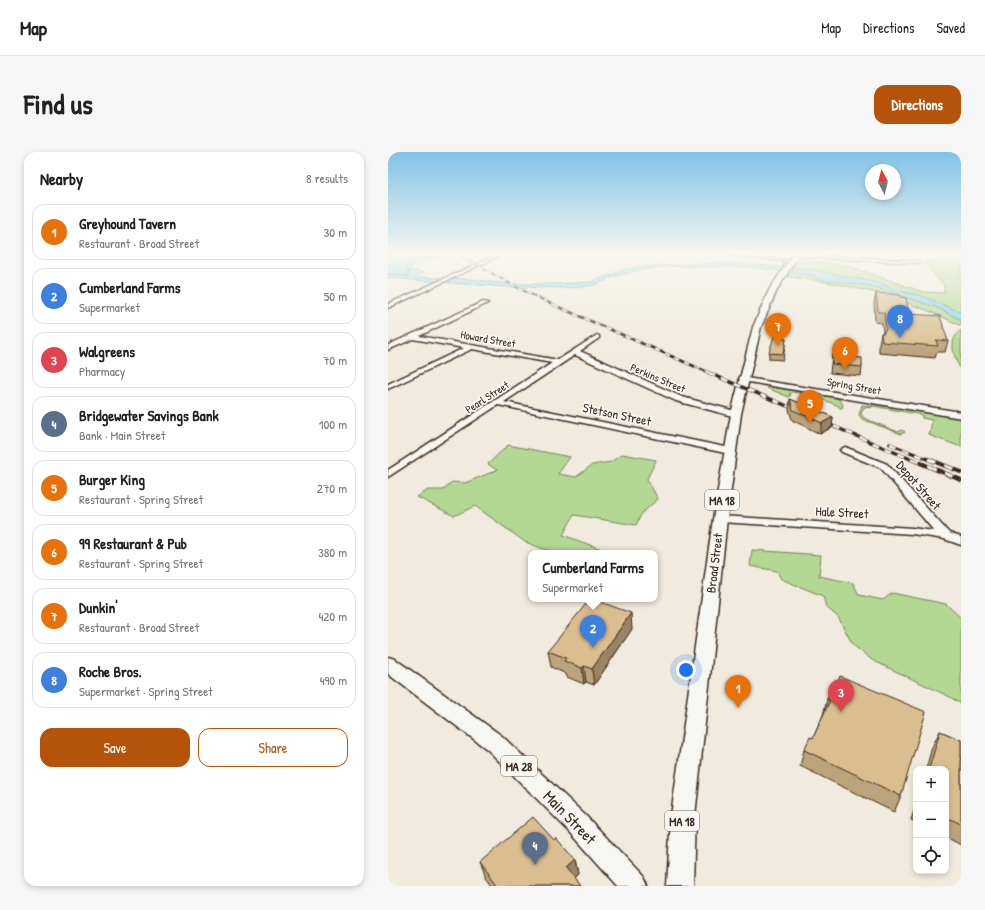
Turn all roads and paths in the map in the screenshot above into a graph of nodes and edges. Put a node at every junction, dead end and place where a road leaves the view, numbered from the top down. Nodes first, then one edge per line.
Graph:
1 (429, 287) edge
2 (776, 287) edge
3 (485, 303) dead end
4 (388, 306) edge
5 (413, 337) junction
6 (596, 337) dead end
7 (471, 347) junction
8 (388, 348) edge
9 (575, 352) junction
10 (559, 362) junction
11 (743, 379) junction
12 (388, 388) edge
13 (499, 403) junction
14 (736, 414) junction
15 (961, 415) edge
16 (845, 450) dead end
17 (730, 451) junction
18 (388, 474) edge
19 (720, 518) junction
20 (945, 536) junction
21 (961, 542) edge
22 (388, 664) edge
23 (634, 886) edge
24 (680, 886) edge

1 - 4 street
2 - 11 main road, Broad Street / MA 18
3 - 5 street
5 - 7 street, Howard Street
5 - 8 street
6 - 9 street, Pearl Street
7 - 10 street, Howard Street
7 - 12 street
9 - 10 street, Pearl Street
9 - 14 street, Perkins Street
10 - 13 street, Pearl Street
11 - 14 main road, Broad Street / MA 18
11 - 15 street, Spring Street
13 - 17 street, Stetson Street
13 - 18 street, Pearl Street
14 - 17 main road, Broad Street / MA 18
16 - 20 street, Depot Street
17 - 19 main road, Broad Street / MA 18
19 - 20 street, Hale Street
19 - 24 main road, Broad Street / MA 18
20 - 21 street, Hale Street
22 - 23 main road, Main Street / MA 28

